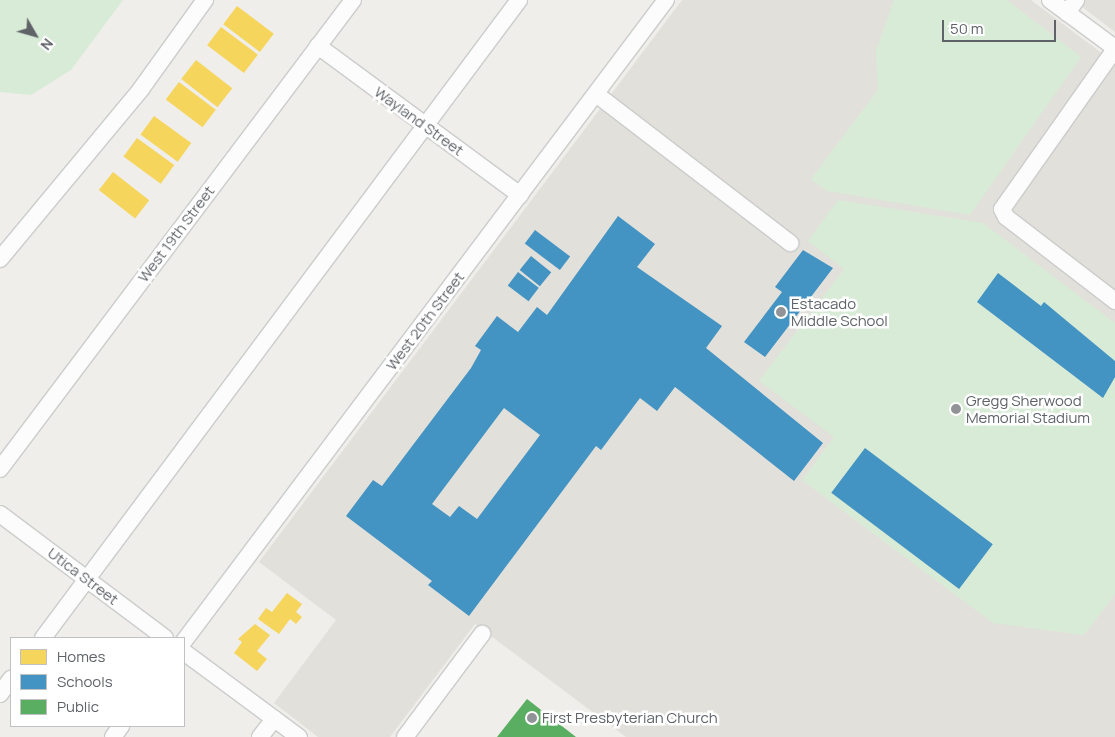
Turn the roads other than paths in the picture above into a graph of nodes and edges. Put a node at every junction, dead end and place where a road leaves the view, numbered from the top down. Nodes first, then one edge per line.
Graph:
1 (205, 0) edge
2 (353, 0) edge
3 (519, 0) edge
4 (666, 0) edge
5 (1050, 0) edge
6 (1072, 6) edge
7 (318, 46) junction
8 (1115, 49) edge
9 (596, 94) junction
10 (426, 125) junction
11 (520, 195) junction
12 (790, 243) dead end
13 (0, 259) edge
14 (1115, 301) edge
15 (0, 469) edge
16 (0, 514) edge
17 (87, 579) junction
18 (482, 634) dead end
19 (43, 637) edge
20 (164, 637) edge
21 (185, 640) edge
22 (185, 653) edge
23 (10, 681) edge
24 (0, 694) edge
25 (274, 719) junction
26 (260, 737) edge
27 (299, 737) edge
28 (405, 737) edge

1 - 13 street
2 - 7 street, West 19th Street
3 - 10 street
4 - 9 street, West 20th Street
5 - 6 street
6 - 8 street
7 - 10 street, Wayland Street
7 - 15 street, West 19th Street
8 - 14 street
9 - 11 street, West 20th Street
9 - 12 street
10 - 11 street, Wayland Street
10 - 17 street
11 - 21 street, West 20th Street
16 - 17 street, Utica Street
17 - 19 street
17 - 20 street, Utica Street
18 - 28 street
22 - 25 street
23 - 24 street
25 - 26 street
25 - 27 street

